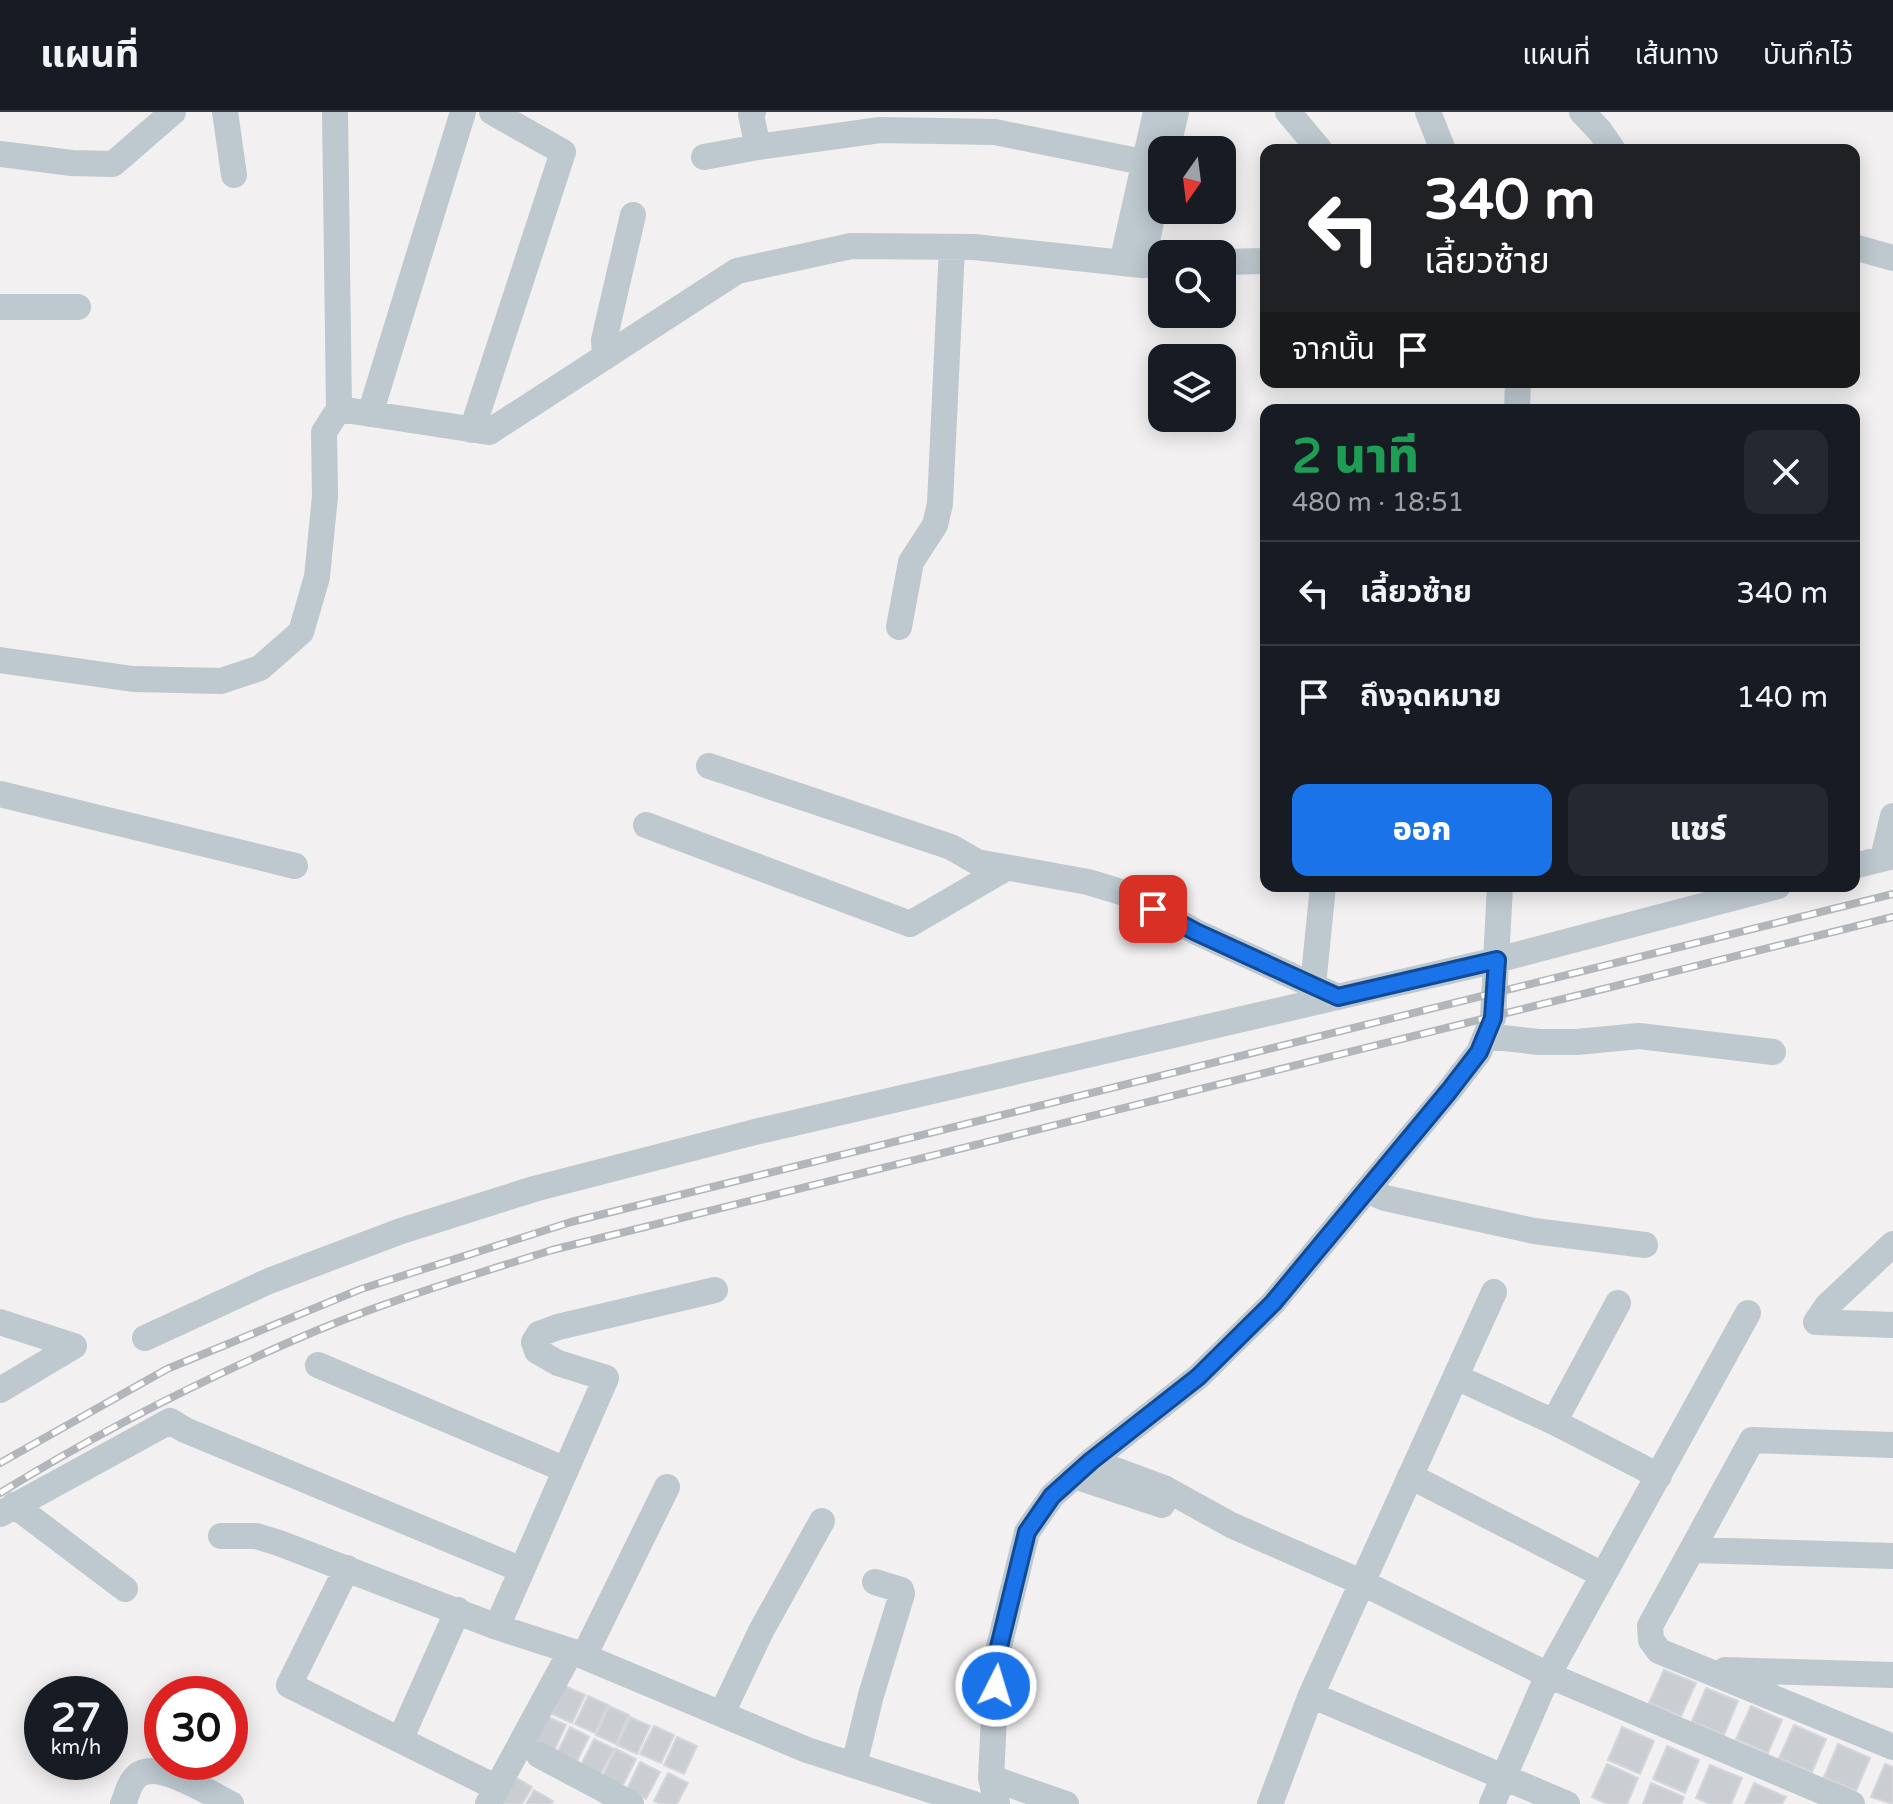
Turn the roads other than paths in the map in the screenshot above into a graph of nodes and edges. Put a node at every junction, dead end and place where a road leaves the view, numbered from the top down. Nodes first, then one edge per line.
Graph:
1 (173, 112) edge
2 (225, 112) edge
3 (335, 112) edge
4 (463, 112) edge
5 (492, 112) edge
6 (753, 112) edge
7 (1156, 112) edge
8 (1176, 112) edge
9 (1288, 112) edge
10 (1428, 112) edge
11 (881, 121) edge
12 (1000, 122) edge
13 (1157, 136) edge
14 (1167, 136) edge
15 (1315, 144) edge
16 (1441, 144) edge
17 (758, 147) junction
18 (0, 154) edge
19 (704, 157) dead end
20 (1148, 159) edge
21 (234, 175) dead end
22 (633, 215) dead end
23 (1148, 224) edge
24 (952, 247) junction
25 (1860, 249) edge
26 (1893, 258) edge
27 (1260, 261) edge
28 (1236, 262) edge
29 (1142, 264) edge
30 (0, 307) edge
31 (78, 307) dead end
32 (605, 357) junction
33 (339, 409) junction
34 (370, 414) junction
35 (472, 430) junction
36 (899, 627) dead end
37 (0, 660) edge
38 (709, 766) dead end
39 (0, 794) edge
40 (1893, 816) edge
41 (646, 825) dead end
42 (1888, 857) edge
43 (1860, 864) edge
44 (295, 866) dead end
45 (1006, 868) junction
46 (1322, 892) edge
47 (1500, 892) edge
48 (1755, 892) edge
49 (1497, 960) junction
50 (1313, 985) junction
51 (1338, 997) junction
52 (1486, 1036) junction
53 (1773, 1052) dead end
54 (1367, 1190) junction
55 (1893, 1244) edge
56 (1645, 1245) dead end
57 (715, 1290) dead end
58 (1494, 1292) dead end
59 (1618, 1303) dead end
60 (1748, 1313) dead end
61 (0, 1322) edge
62 (1893, 1325) edge
63 (145, 1338) dead end
64 (318, 1365) dead end
65 (1456, 1377) junction
66 (0, 1390) edge
67 (1554, 1422) junction
68 (1893, 1445) edge
69 (1083, 1468) junction
70 (566, 1470) junction
71 (1410, 1476) junction
72 (1659, 1476) junction
73 (667, 1487) dead end
74 (7, 1510) edge
75 (822, 1521) dead end
76 (221, 1536) dead end
77 (1694, 1550) junction
78 (1893, 1556) edge
79 (347, 1568) junction
80 (522, 1570) junction
81 (1603, 1575) junction
82 (875, 1582) dead end
83 (1361, 1582) junction
84 (125, 1589) dead end
85 (458, 1610) junction
86 (497, 1627) junction
87 (578, 1654) junction
88 (1709, 1670) junction
89 (1548, 1675) junction
90 (1893, 1675) edge
91 (1311, 1695) junction
92 (722, 1713) junction
93 (400, 1740) junction
94 (1893, 1747) edge
95 (539, 1755) dead end
96 (854, 1765) junction
97 (1502, 1777) junction
98 (994, 1791) edge
99 (493, 1796) edge
100 (1272, 1803) edge
101 (123, 1804) edge
102 (231, 1804) edge
103 (631, 1804) edge
104 (974, 1804) edge
105 (1066, 1804) edge
106 (1492, 1804) edge
107 (1567, 1804) edge
108 (1852, 1804) edge

1 - 18 street
2 - 21 street
3 - 33 street
4 - 34 street
5 - 35 street
6 - 17 street
7 - 13 street
8 - 14 street
9 - 15 street
10 - 16 street
11 - 12 street
11 - 17 street
12 - 20 street
17 - 19 street
22 - 32 street
23 - 29 street
24 - 29 street
24 - 32 street
24 - 36 street
25 - 26 street
27 - 28 street
30 - 31 street
32 - 35 street
33 - 34 street
33 - 37 street
34 - 35 street
38 - 45 street
39 - 44 street
40 - 42 street
41 - 45 street
42 - 43 street
45 - 50 street
46 - 50 street
47 - 49 street
48 - 49 street
49 - 51 street
49 - 52 street
50 - 51 street
51 - 63 street
52 - 53 street
52 - 54 street
54 - 56 street
54 - 69 street
55 - 62 street
57 - 70 street
58 - 65 street
59 - 67 street
60 - 72 street
61 - 66 street
64 - 70 street
65 - 67 street
65 - 71 street
67 - 72 street
68 - 77 street
69 - 83 street
69 - 98 street
70 - 80 street
71 - 81 street
71 - 83 street
72 - 81 street
73 - 87 street
74 - 80 street
74 - 84 street
75 - 92 street
76 - 79 street
77 - 78 street
77 - 88 street
79 - 85 street
79 - 93 street
80 - 86 street
81 - 89 street
82 - 96 street
83 - 89 street
83 - 91 street
85 - 86 street
85 - 93 street
86 - 87 street
87 - 92 street
87 - 99 street
88 - 90 street
88 - 94 street
89 - 97 street
89 - 108 street
91 - 97 street
91 - 100 street
92 - 96 street
93 - 99 street
95 - 103 street
96 - 104 street
97 - 106 street
97 - 107 street
98 - 105 street
101 - 102 street

